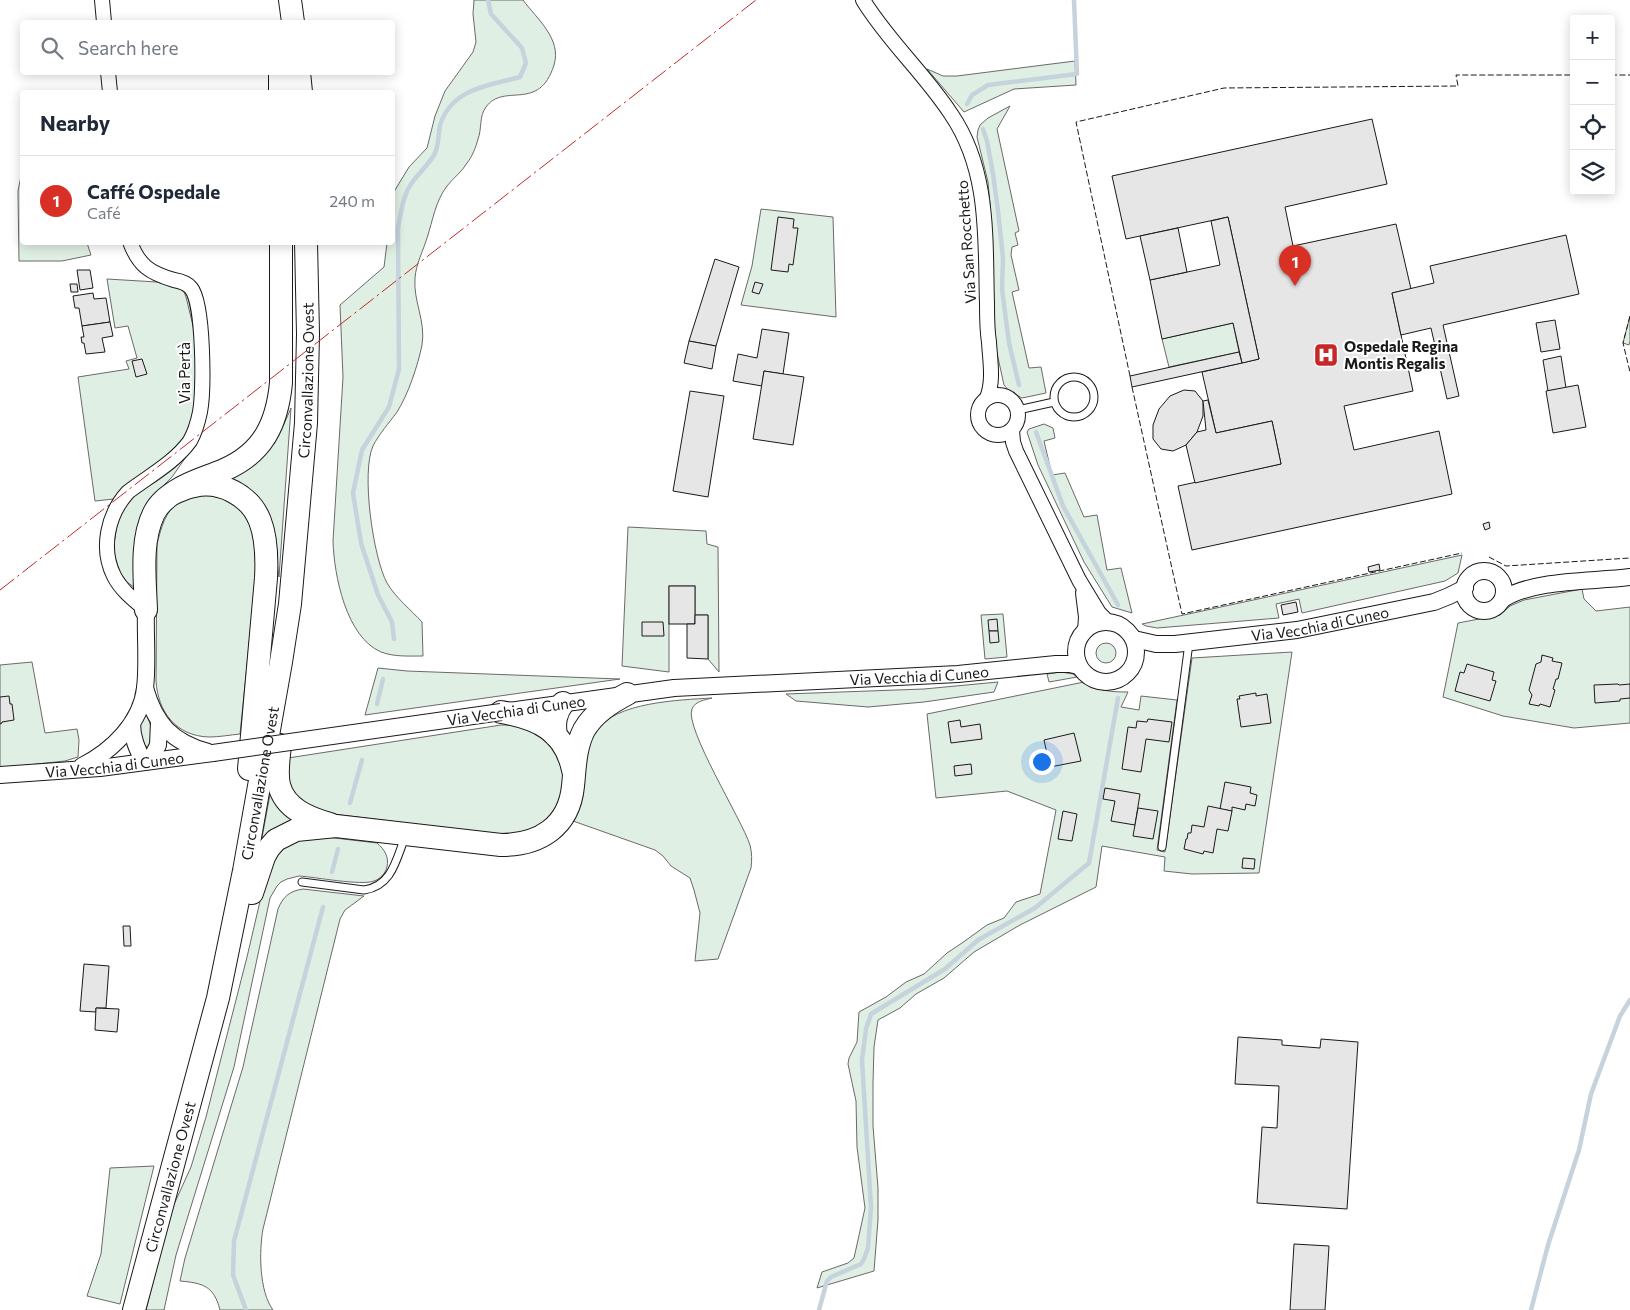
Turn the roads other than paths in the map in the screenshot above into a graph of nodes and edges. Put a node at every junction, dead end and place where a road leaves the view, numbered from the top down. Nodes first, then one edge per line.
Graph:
1 (102, 0) edge
2 (279, 0) edge
3 (290, 0) edge
4 (863, 0) edge
5 (104, 20) edge
6 (279, 20) edge
7 (293, 20) edge
8 (108, 75) edge
9 (280, 75) edge
10 (299, 75) edge
11 (110, 90) edge
12 (280, 90) edge
13 (301, 90) edge
14 (131, 245) edge
15 (281, 245) edge
16 (306, 245) edge
17 (991, 369) junction
18 (1005, 396) junction
19 (987, 398) junction
20 (1054, 402) junction
21 (1018, 410) junction
22 (1012, 430) junction
23 (998, 435) junction
24 (1016, 451) junction
25 (172, 494) junction
26 (1630, 577) edge
27 (1500, 579) junction
28 (1079, 580) junction
29 (1544, 585) junction
30 (1466, 594) junction
31 (1503, 599) junction
32 (146, 610) junction
33 (1108, 622) junction
34 (286, 631) junction
35 (1085, 631) junction
36 (1134, 639) junction
37 (1182, 643) junction
38 (1076, 649) junction
39 (1136, 659) junction
40 (1034, 665) junction
41 (1079, 666) junction
42 (145, 688) junction
43 (627, 694) junction
44 (565, 703) junction
45 (501, 712) junction
46 (159, 722) junction
47 (132, 723) junction
48 (584, 732) junction
49 (556, 736) junction
50 (213, 753) junction
51 (147, 762) junction
52 (76, 770) junction
53 (574, 771) junction
54 (0, 775) edge
55 (336, 826) junction
56 (406, 835) junction
57 (1162, 847) dead end
58 (244, 871) junction
59 (302, 882) dead end
60 (218, 998) junction
61 (134, 1310) edge

1 - 5 street
2 - 6 highway
3 - 7 highway
4 - 17 street, Via San Rocchetto
8 - 11 street
9 - 12 highway
10 - 13 highway
14 - 32 street, Via Pertà
15 - 25 highway
16 - 34 highway, Circonvallazione Ovest
17 - 18 street, Via San Rocchetto
17 - 19 street, Via San Rocchetto
18 - 19 street
18 - 21 street, Via San Rocchetto
19 - 23 street, Via San Rocchetto
20 - 20 lane
20 - 21 lane
21 - 22 street, Via San Rocchetto
22 - 23 street
22 - 24 street, Via San Rocchetto
23 - 24 street, Via San Rocchetto
24 - 28 street, Via San Rocchetto
25 - 32 highway
25 - 58 highway
26 - 29 street, Via Vecchia di Cuneo
27 - 29 street, Via Vecchia di Cuneo
27 - 30 street, Via Vecchia di Cuneo
27 - 31 street
28 - 33 street, Via San Rocchetto
28 - 35 street, Via San Rocchetto
29 - 31 street, Via Vecchia di Cuneo
30 - 31 street, Via Vecchia di Cuneo
30 - 37 street, Via Vecchia di Cuneo
32 - 42 street
33 - 35 street
33 - 36 street, Via Vecchia di Cuneo
34 - 55 highway
34 - 58 highway, Circonvallazione Ovest
35 - 38 street
36 - 37 street, Via Vecchia di Cuneo
36 - 39 street
37 - 39 street, Via Vecchia di Cuneo
37 - 57 lane
38 - 40 street, Via Vecchia di Cuneo
38 - 41 street
39 - 41 street
40 - 41 street, Via Vecchia di Cuneo
40 - 43 street, Via Vecchia di Cuneo
42 - 46 street
42 - 47 street
43 - 44 street, Via Vecchia di Cuneo
43 - 48 highway
44 - 45 street, Via Vecchia di Cuneo
44 - 48 highway
44 - 49 highway
45 - 49 highway
45 - 50 street, Via Vecchia di Cuneo, bridge
46 - 50 street
46 - 51 street
47 - 51 street
47 - 52 street
48 - 53 highway
49 - 53 highway
50 - 51 street, Via Vecchia di Cuneo
51 - 52 street, Via Vecchia di Cuneo
52 - 54 street, Via Vecchia di Cuneo
53 - 56 highway
55 - 56 highway
55 - 60 highway
56 - 59 lane
58 - 60 highway, Circonvallazione Ovest
60 - 61 highway, Circonvallazione Ovest

